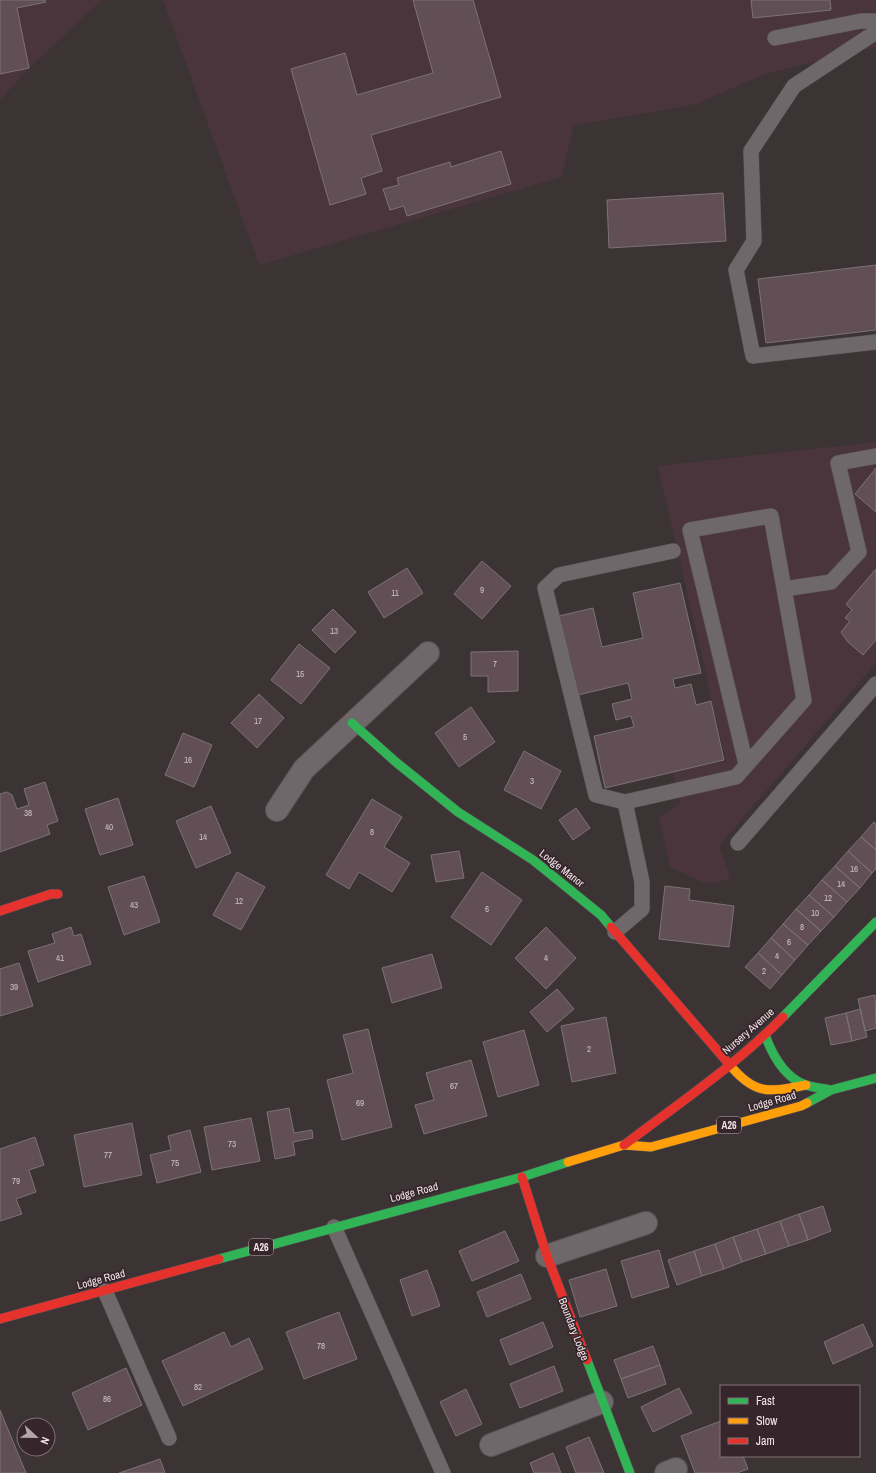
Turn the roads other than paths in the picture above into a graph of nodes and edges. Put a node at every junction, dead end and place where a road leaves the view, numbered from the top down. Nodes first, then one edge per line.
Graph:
1 (876, 21) edge
2 (876, 32) edge
3 (775, 38) dead end
4 (876, 342) edge
5 (876, 456) edge
6 (673, 552) dead end
7 (784, 589) junction
8 (428, 653) dead end
9 (876, 684) edge
10 (352, 723) junction
11 (746, 764) junction
12 (625, 802) junction
13 (277, 810) dead end
14 (738, 843) dead end
15 (58, 894) dead end
16 (0, 911) edge
17 (876, 922) edge
18 (615, 932) junction
19 (765, 1035) junction
20 (729, 1064) junction
21 (876, 1078) edge
22 (806, 1085) junction
23 (831, 1090) junction
24 (624, 1145) junction
25 (522, 1177) junction
26 (646, 1223) dead end
27 (334, 1227) junction
28 (547, 1256) junction
29 (105, 1291) junction
30 (0, 1319) edge
31 (602, 1402) junction
32 (169, 1438) dead end
33 (491, 1445) dead end
34 (443, 1473) edge
35 (630, 1473) edge

1 - 3 lane
2 - 4 lane
5 - 7 lane
6 - 12 lane
7 - 11 lane
7 - 11 lane
8 - 10 street
9 - 14 lane
10 - 13 street
10 - 18 main road, Lodge Manor
11 - 12 lane
12 - 18 lane
15 - 16 main road
17 - 19 main road, Nursery Avenue / A26
18 - 20 main road, Lodge Manor
19 - 20 main road, Nursery Avenue / A26
19 - 22 main road, Lodge Road / A26
20 - 22 main road, Lodge Road / A26
20 - 24 main road, Nursery Avenue / A26
21 - 23 main road, Lodge Road / A26
22 - 23 main road, Lodge Road / A26
23 - 24 main road, Lodge Road / A26
24 - 25 main road, Lodge Road / A26
25 - 27 main road, Lodge Road / A26
25 - 28 main road, Boundary Lodge
26 - 28 street
27 - 29 main road, Lodge Road / A26
27 - 34 lane
28 - 31 main road, Boundary Lodge
29 - 30 main road, Lodge Road / A26
29 - 32 lane
31 - 33 street
31 - 35 main road, Boundary Lodge

